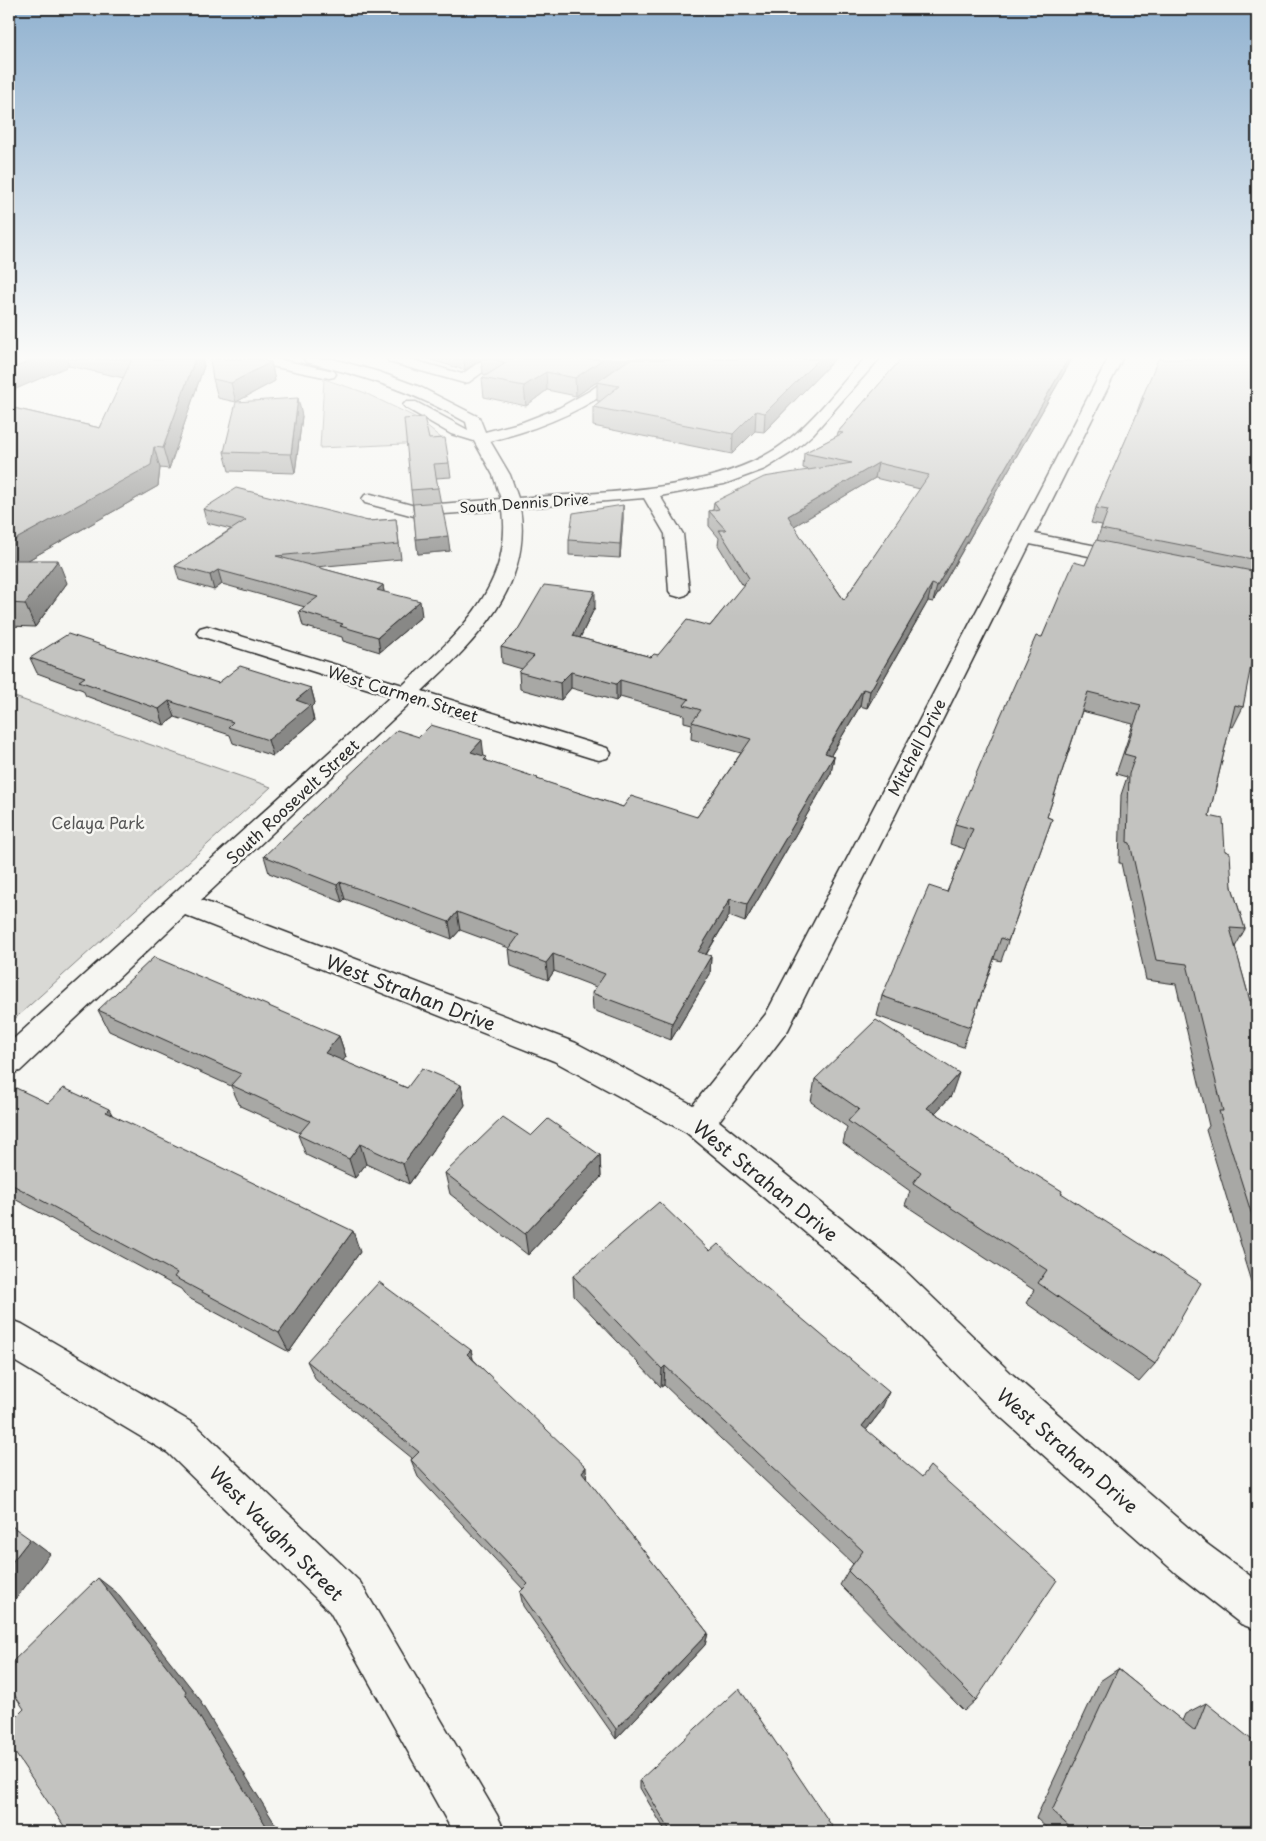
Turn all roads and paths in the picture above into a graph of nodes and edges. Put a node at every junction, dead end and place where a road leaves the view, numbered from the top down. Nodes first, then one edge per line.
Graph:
1 (483, 445) edge
2 (790, 445) edge
3 (1071, 445) edge
4 (650, 493) junction
5 (371, 499) dead end
6 (511, 503) junction
7 (1024, 537) junction
8 (1150, 563) edge
9 (679, 592) dead end
10 (207, 632) dead end
11 (407, 694) junction
12 (600, 753) dead end
13 (181, 903) junction
14 (9, 1062) edge
15 (698, 1123) junction
16 (9, 1337) edge
17 (1257, 1608) edge
18 (480, 1832) edge

1 - 6 street, South Roosevelt Street
2 - 4 street, South Dennis Drive
3 - 7 street, Mitchell Drive
4 - 6 street, South Dennis Drive
4 - 9 street
5 - 6 street, South Dennis Drive
6 - 11 street, South Roosevelt Street
7 - 8 street
7 - 15 street, Mitchell Drive
10 - 11 street, West Carmen Street
11 - 12 street, West Carmen Street
11 - 13 street, South Roosevelt Street
13 - 14 street, South Roosevelt Street
13 - 15 street, West Strahan Drive
15 - 17 street, West Strahan Drive
16 - 18 street, West Vaughn Street

